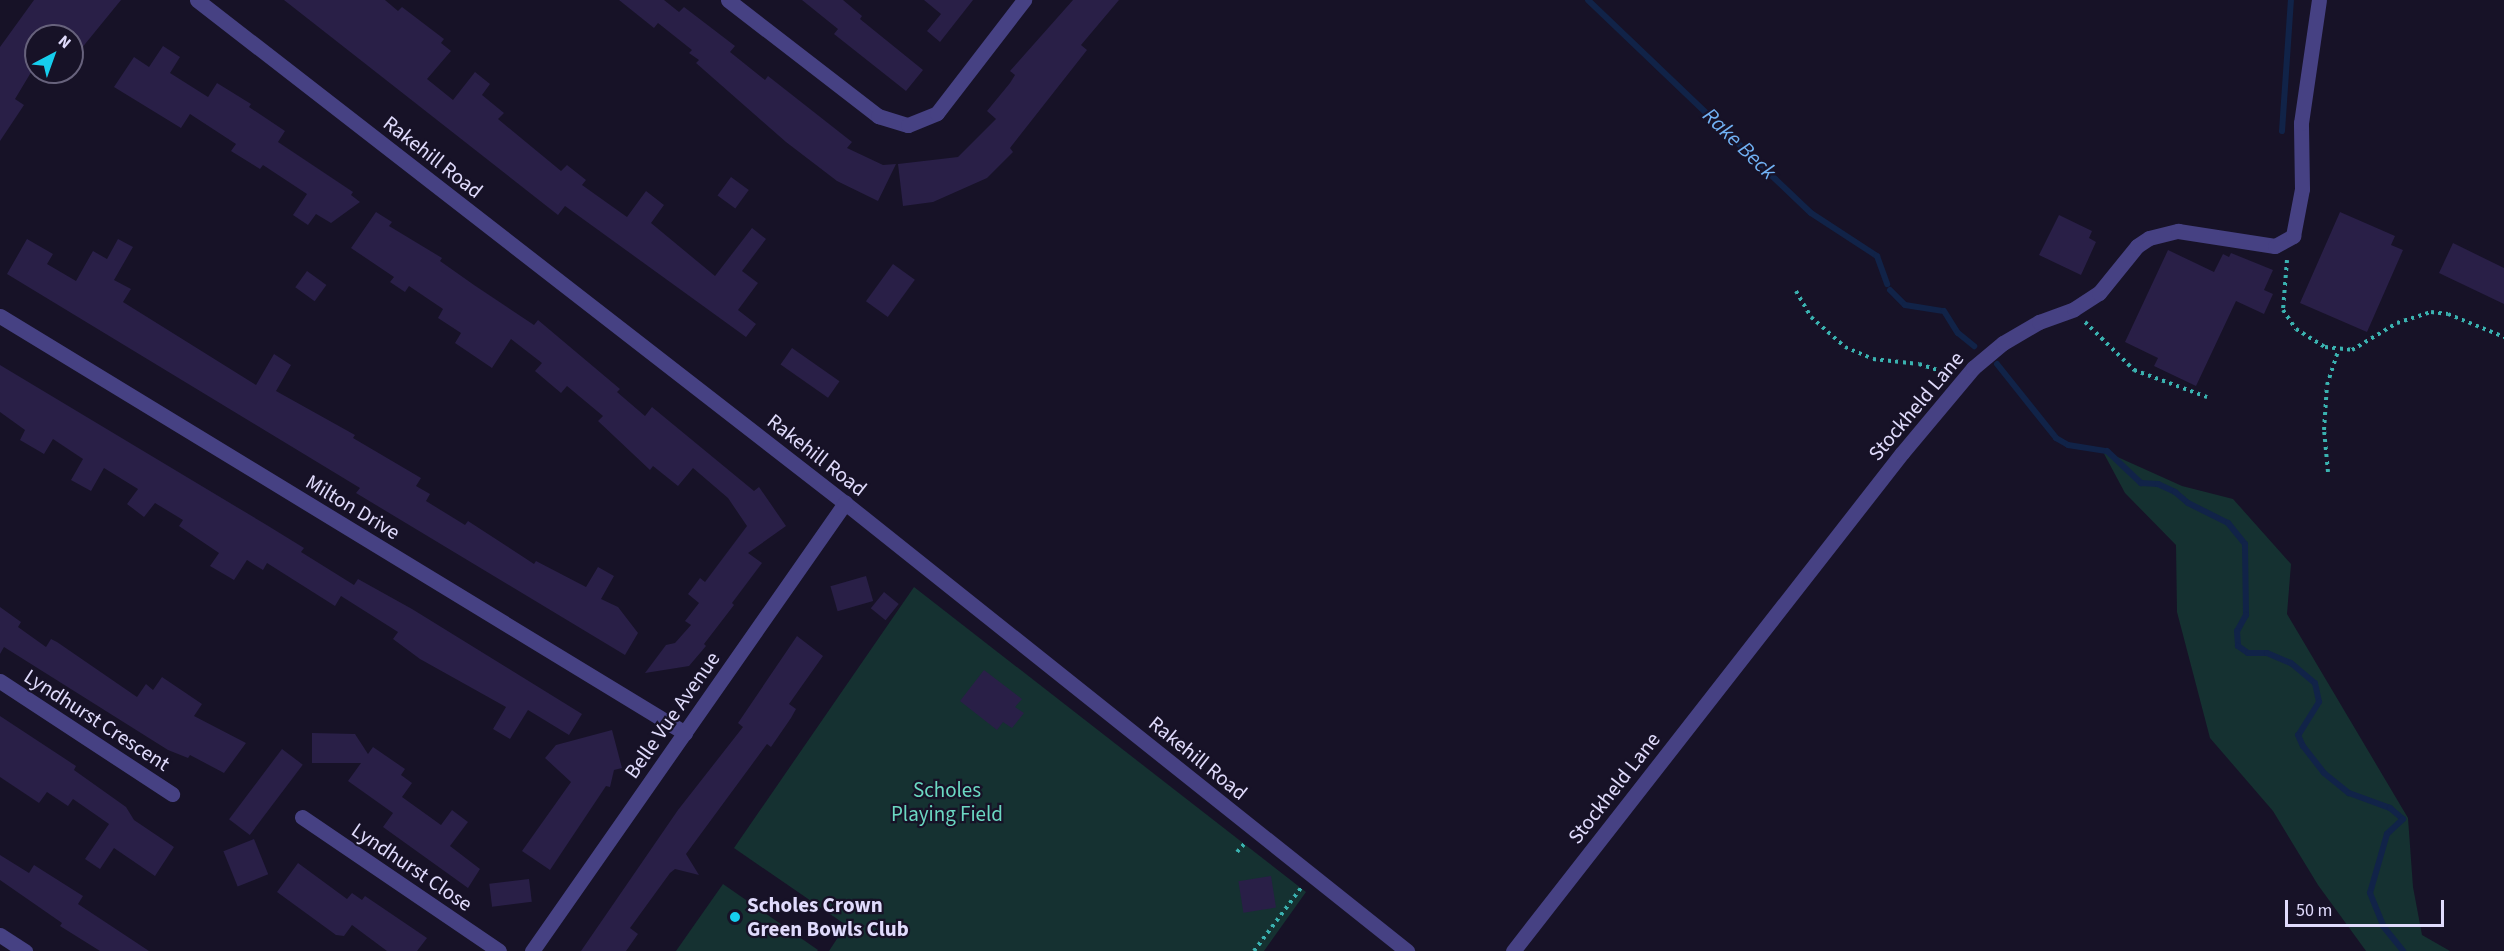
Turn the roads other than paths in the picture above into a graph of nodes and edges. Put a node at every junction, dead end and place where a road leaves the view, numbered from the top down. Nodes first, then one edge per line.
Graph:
1 (197, 0) edge
2 (728, 0) edge
3 (1024, 0) edge
4 (2319, 0) edge
5 (0, 316) edge
6 (845, 503) junction
7 (0, 681) edge
8 (685, 734) junction
9 (172, 794) dead end
10 (302, 817) dead end
11 (0, 935) edge
12 (25, 951) edge
13 (499, 951) edge
14 (532, 951) edge
15 (1407, 951) edge
16 (1513, 951) edge

1 - 6 street, Rakehill Road
2 - 3 street
4 - 16 street, Stockheld Lane
5 - 8 street, Milton Drive
6 - 8 street, Belle Vue Avenue
6 - 15 street, Rakehill Road
7 - 9 street, Lyndhurst Crescent
8 - 14 street, Belle Vue Avenue
10 - 13 street, Lyndhurst Close
11 - 12 street

